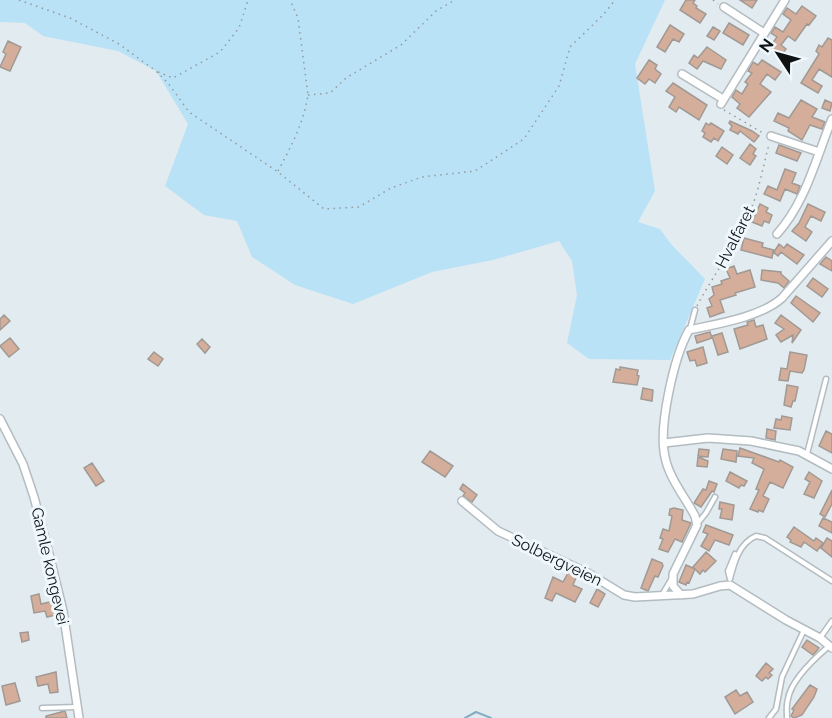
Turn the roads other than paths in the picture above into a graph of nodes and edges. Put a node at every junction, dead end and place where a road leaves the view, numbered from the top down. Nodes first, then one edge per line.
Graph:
1 (785, 0) edge
2 (724, 7) dead end
3 (764, 33) junction
4 (682, 74) dead end
5 (832, 119) edge
6 (771, 136) road end
7 (819, 152) junction
8 (777, 234) dead end
9 (832, 241) edge
10 (695, 310) road end
11 (689, 330) junction
12 (826, 379) dead end
13 (0, 420) edge
14 (664, 443) junction
15 (807, 455) junction
16 (832, 469) edge
17 (715, 497) dead end
18 (462, 501) dead end
19 (697, 525) junction
20 (735, 554) dead end
21 (673, 578) junction
22 (832, 581) edge
23 (730, 582) junction
24 (662, 595) junction
25 (681, 595) junction
26 (832, 621) edge
27 (804, 630) junction
28 (820, 638) junction
29 (831, 647) edge
30 (77, 707) junction
31 (42, 708) dead end
32 (79, 718) edge
33 (769, 718) edge
34 (787, 718) edge

1 - 3 street
2 - 3 street
3 - 4 street
5 - 7 street
6 - 7 street
7 - 8 street
9 - 11 street
10 - 11 lane
11 - 14 street
12 - 15 lane
13 - 30 street, Gamle kongevei
14 - 15 street
14 - 19 street
15 - 16 street
17 - 19 lane
18 - 24 street, Solbergveien
19 - 21 street
20 - 23 lane
21 - 24 lane
21 - 25 street
22 - 23 lane
23 - 25 street, Solbergveien
23 - 27 street
24 - 25 street, Solbergveien
26 - 28 lane
27 - 28 street
27 - 33 lane
28 - 29 street
29 - 34 lane
30 - 31 lane
30 - 32 street, Gamle kongevei

